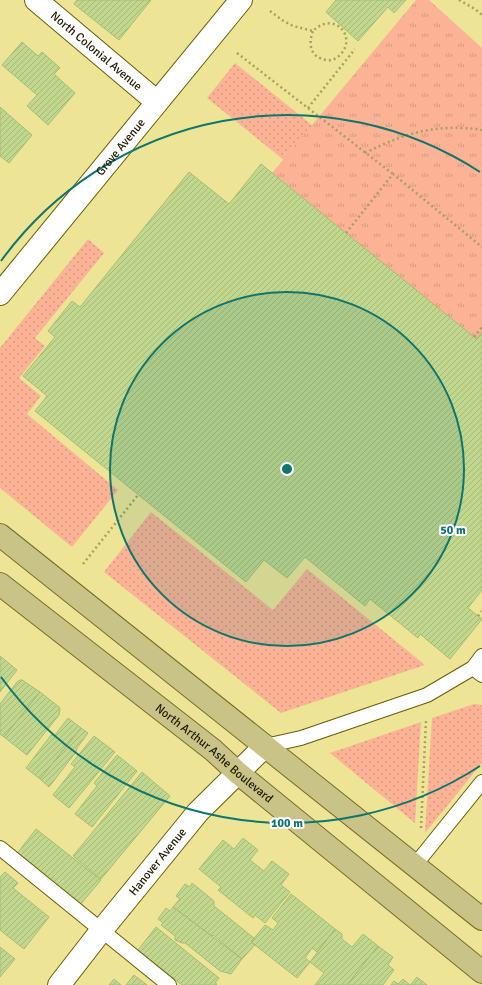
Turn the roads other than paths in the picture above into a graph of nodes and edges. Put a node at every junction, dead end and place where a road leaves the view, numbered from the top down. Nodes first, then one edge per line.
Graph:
1 (36, 0) edge
2 (241, 0) edge
3 (157, 102) junction
4 (0, 294) edge
5 (0, 535) edge
6 (0, 584) edge
7 (482, 656) edge
8 (477, 671) edge
9 (265, 746) junction
10 (238, 773) junction
11 (482, 782) edge
12 (0, 848) edge
13 (415, 866) junction
14 (482, 919) edge
15 (101, 931) junction
16 (482, 972) edge
17 (58, 985) edge
18 (169, 985) edge

1 - 3 street, North Colonial Avenue
2 - 3 street, Grove Avenue
3 - 4 street, Grove Avenue
5 - 9 main road
6 - 10 main road, North Arthur Ashe Boulevard
7 - 8 lane
8 - 9 lane
9 - 10 street, Hanover Avenue
9 - 13 main road
10 - 15 street, Hanover Avenue
10 - 16 main road, North Arthur Ashe Boulevard
11 - 13 lane
12 - 15 lane
13 - 14 main road
15 - 17 street, Hanover Avenue
15 - 18 lane

